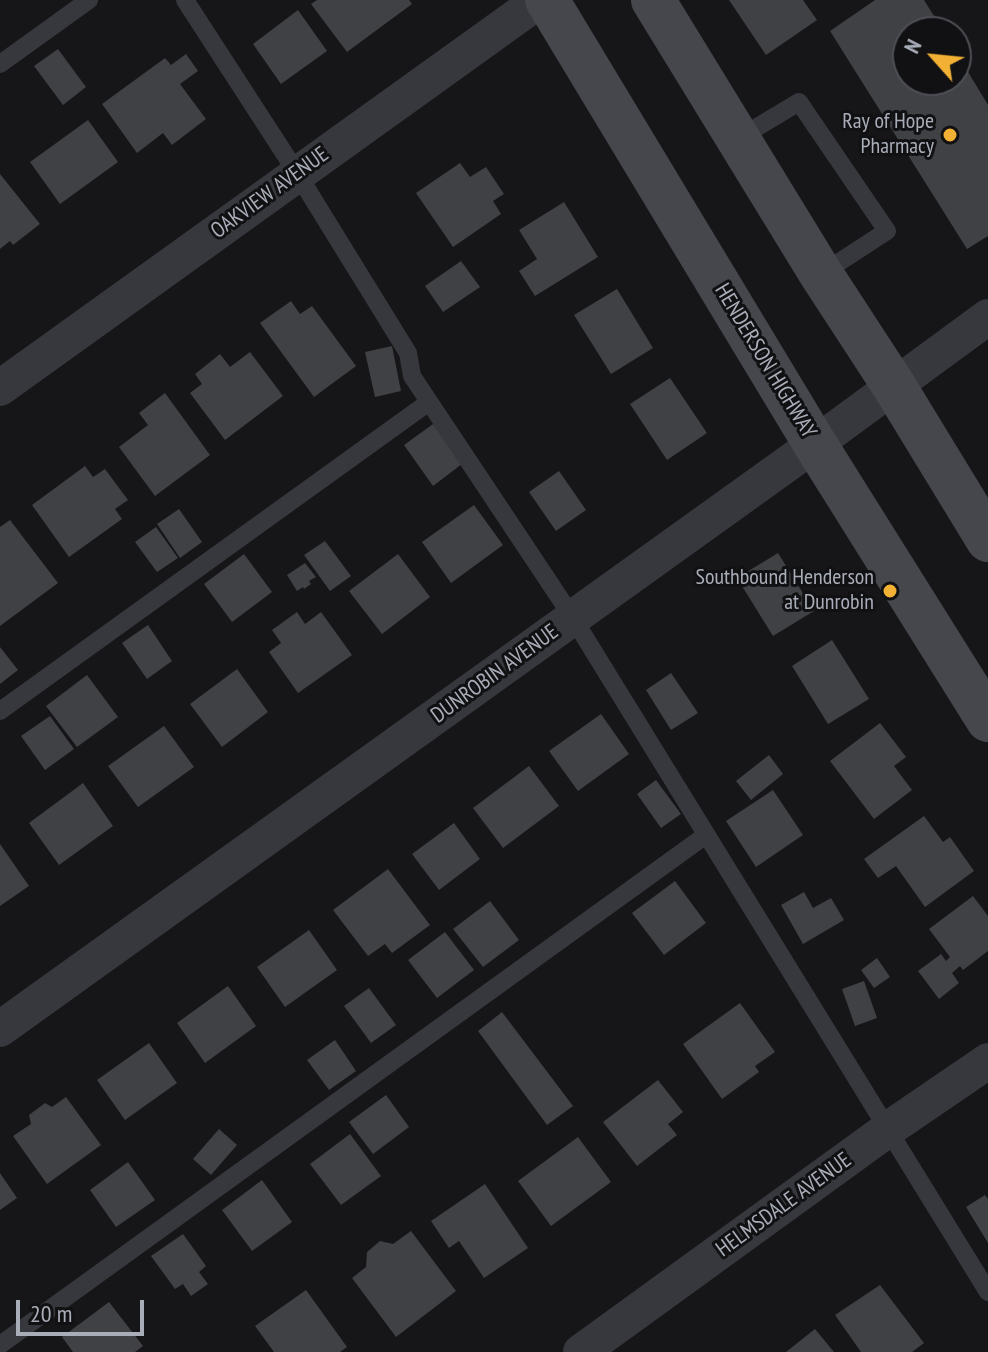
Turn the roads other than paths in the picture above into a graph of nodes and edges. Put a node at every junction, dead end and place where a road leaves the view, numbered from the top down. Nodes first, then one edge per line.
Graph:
1 (89, 0) edge
2 (185, 0) edge
3 (540, 0) edge
4 (547, 0) edge
5 (653, 0) edge
6 (0, 64) edge
7 (739, 138) junction
8 (297, 173) junction
9 (821, 274) junction
10 (988, 317) edge
11 (894, 386) junction
12 (0, 388) edge
13 (429, 402) junction
14 (815, 444) junction
15 (988, 540) edge
16 (573, 618) junction
17 (0, 711) edge
18 (988, 720) edge
19 (706, 835) junction
20 (0, 1029) edge
21 (988, 1061) edge
22 (887, 1130) junction
23 (988, 1292) edge
24 (0, 1345) edge
25 (581, 1352) edge

1 - 6 lane
2 - 8 lane
3 - 8 street, OAKVIEW AVENUE
4 - 14 main road, HENDERSON HIGHWAY
5 - 7 main road
7 - 9 main road
7 - 9 lane
8 - 12 street, OAKVIEW AVENUE
8 - 13 lane
9 - 11 main road
10 - 11 street, DUNROBIN AVENUE
11 - 14 street, DUNROBIN AVENUE
11 - 15 main road
13 - 16 lane
13 - 17 lane
14 - 16 street, DUNROBIN AVENUE
14 - 18 main road, HENDERSON HIGHWAY
16 - 19 lane
16 - 20 street, DUNROBIN AVENUE
19 - 22 lane
19 - 24 lane
21 - 22 street, HELMSDALE AVENUE
22 - 23 lane
22 - 25 street, HELMSDALE AVENUE

